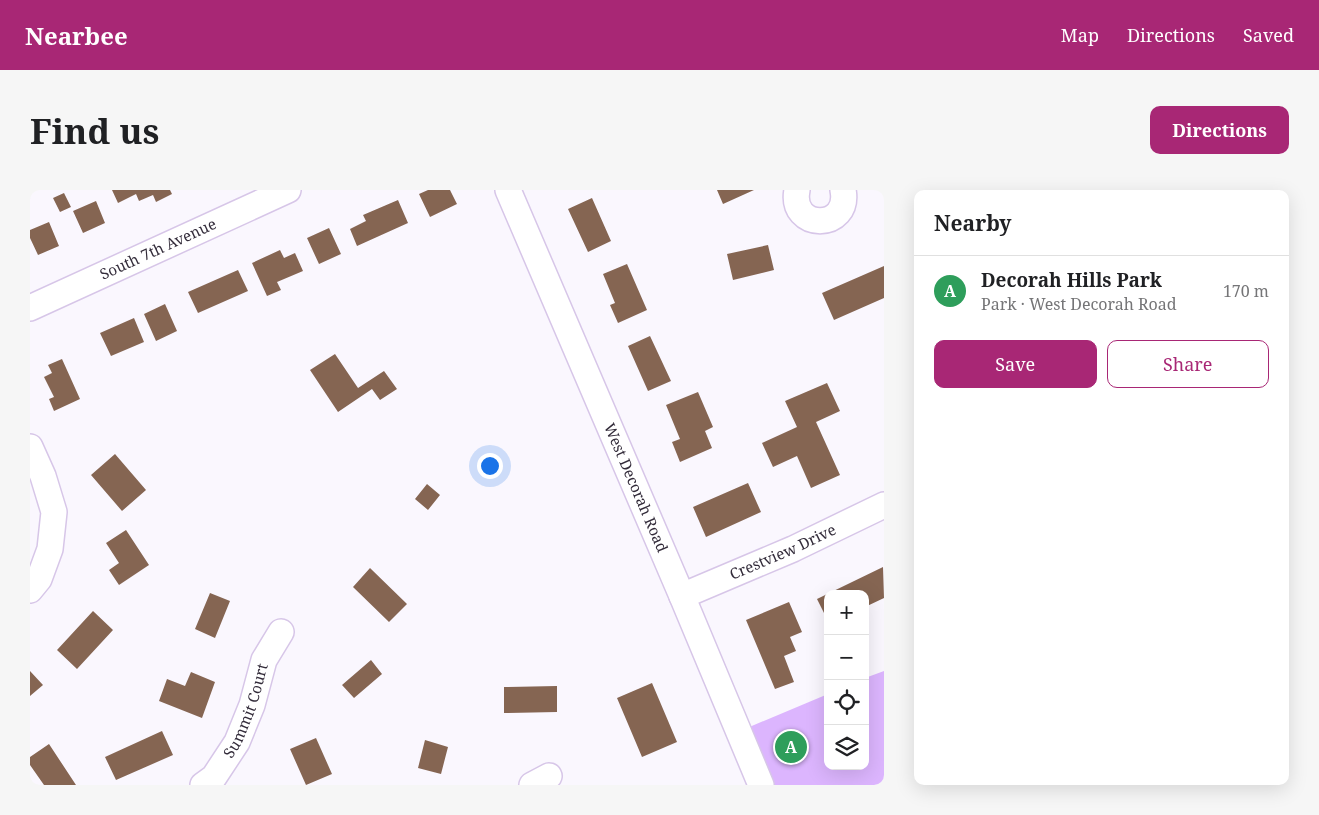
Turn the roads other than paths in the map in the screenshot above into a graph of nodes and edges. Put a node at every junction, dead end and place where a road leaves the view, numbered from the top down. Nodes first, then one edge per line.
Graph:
1 (288, 190) edge
2 (508, 190) edge
3 (797, 190) edge
4 (844, 190) edge
5 (30, 308) edge
6 (30, 448) edge
7 (884, 506) edge
8 (30, 590) edge
9 (682, 596) junction
10 (281, 632) dead end
11 (203, 785) edge
12 (761, 785) edge

1 - 5 street, South 7th Avenue
2 - 9 street, West Decorah Road
3 - 4 street
6 - 8 street
7 - 9 street, Crestview Drive
9 - 12 street, West Decorah Road
10 - 11 street, Summit Court

